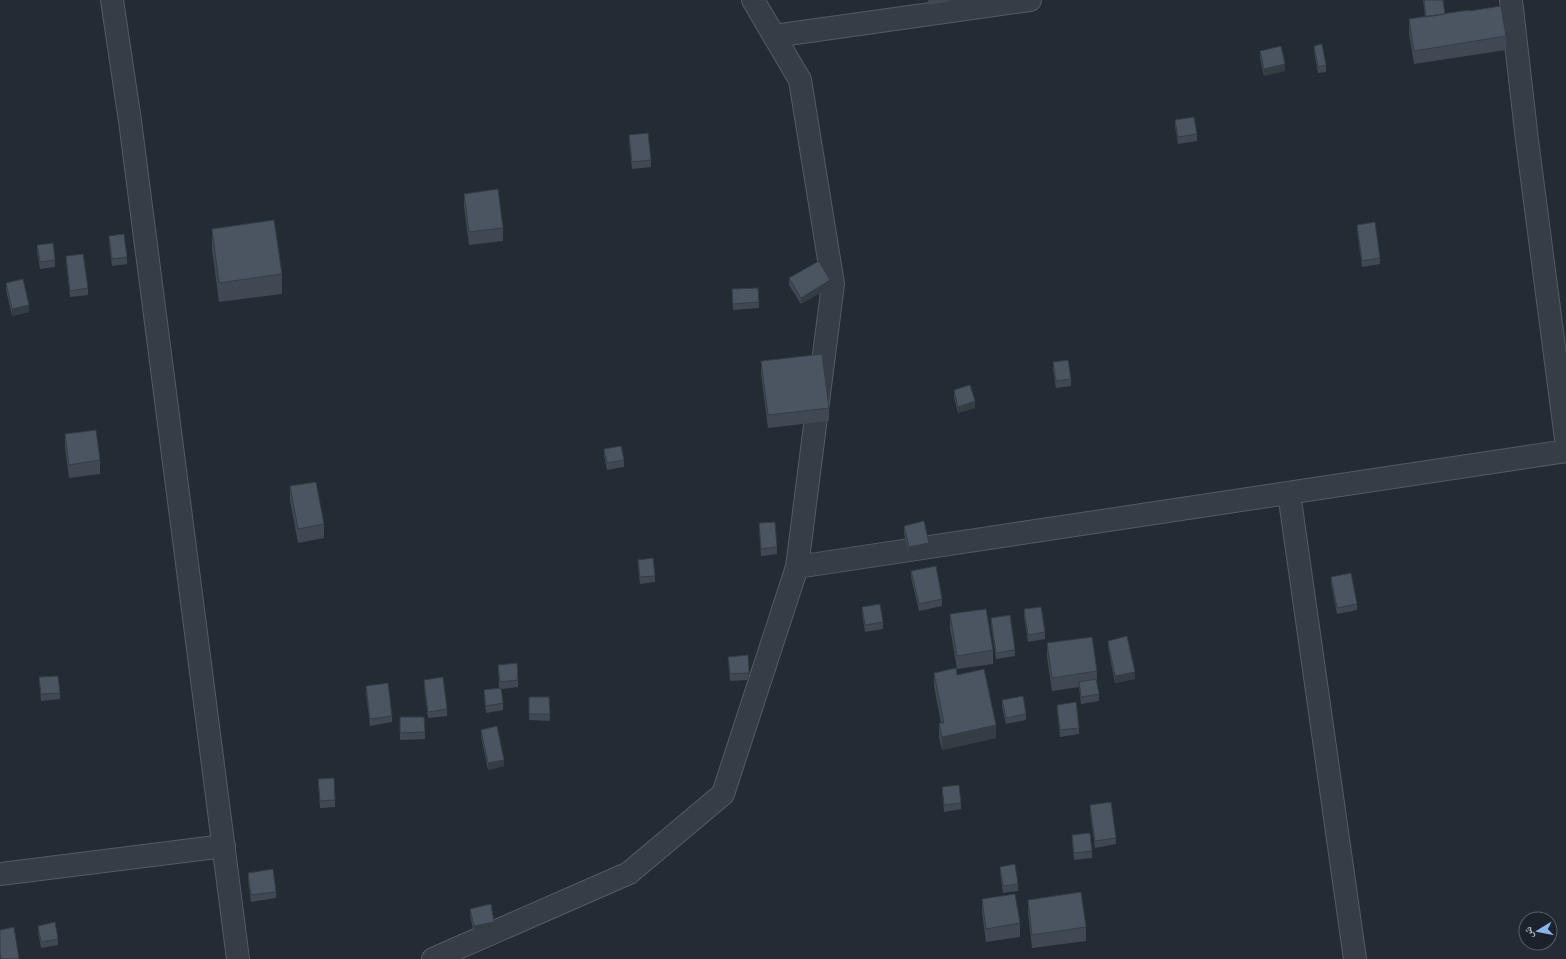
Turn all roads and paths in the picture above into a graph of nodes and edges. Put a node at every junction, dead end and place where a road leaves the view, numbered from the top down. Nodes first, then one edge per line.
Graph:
1 (112, 0) edge
2 (753, 0) edge
3 (1030, 0) edge
4 (1511, 0) edge
5 (774, 36) junction
6 (1566, 440) edge
7 (1566, 451) edge
8 (1289, 493) junction
9 (797, 567) junction
10 (224, 846) junction
11 (0, 874) edge
12 (238, 959) edge
13 (433, 959) edge
14 (1355, 959) edge

1 - 10 street
2 - 5 street
3 - 5 street
4 - 6 street
5 - 9 street
7 - 8 street
8 - 9 street
8 - 14 street
9 - 13 street
10 - 11 street
10 - 12 street

